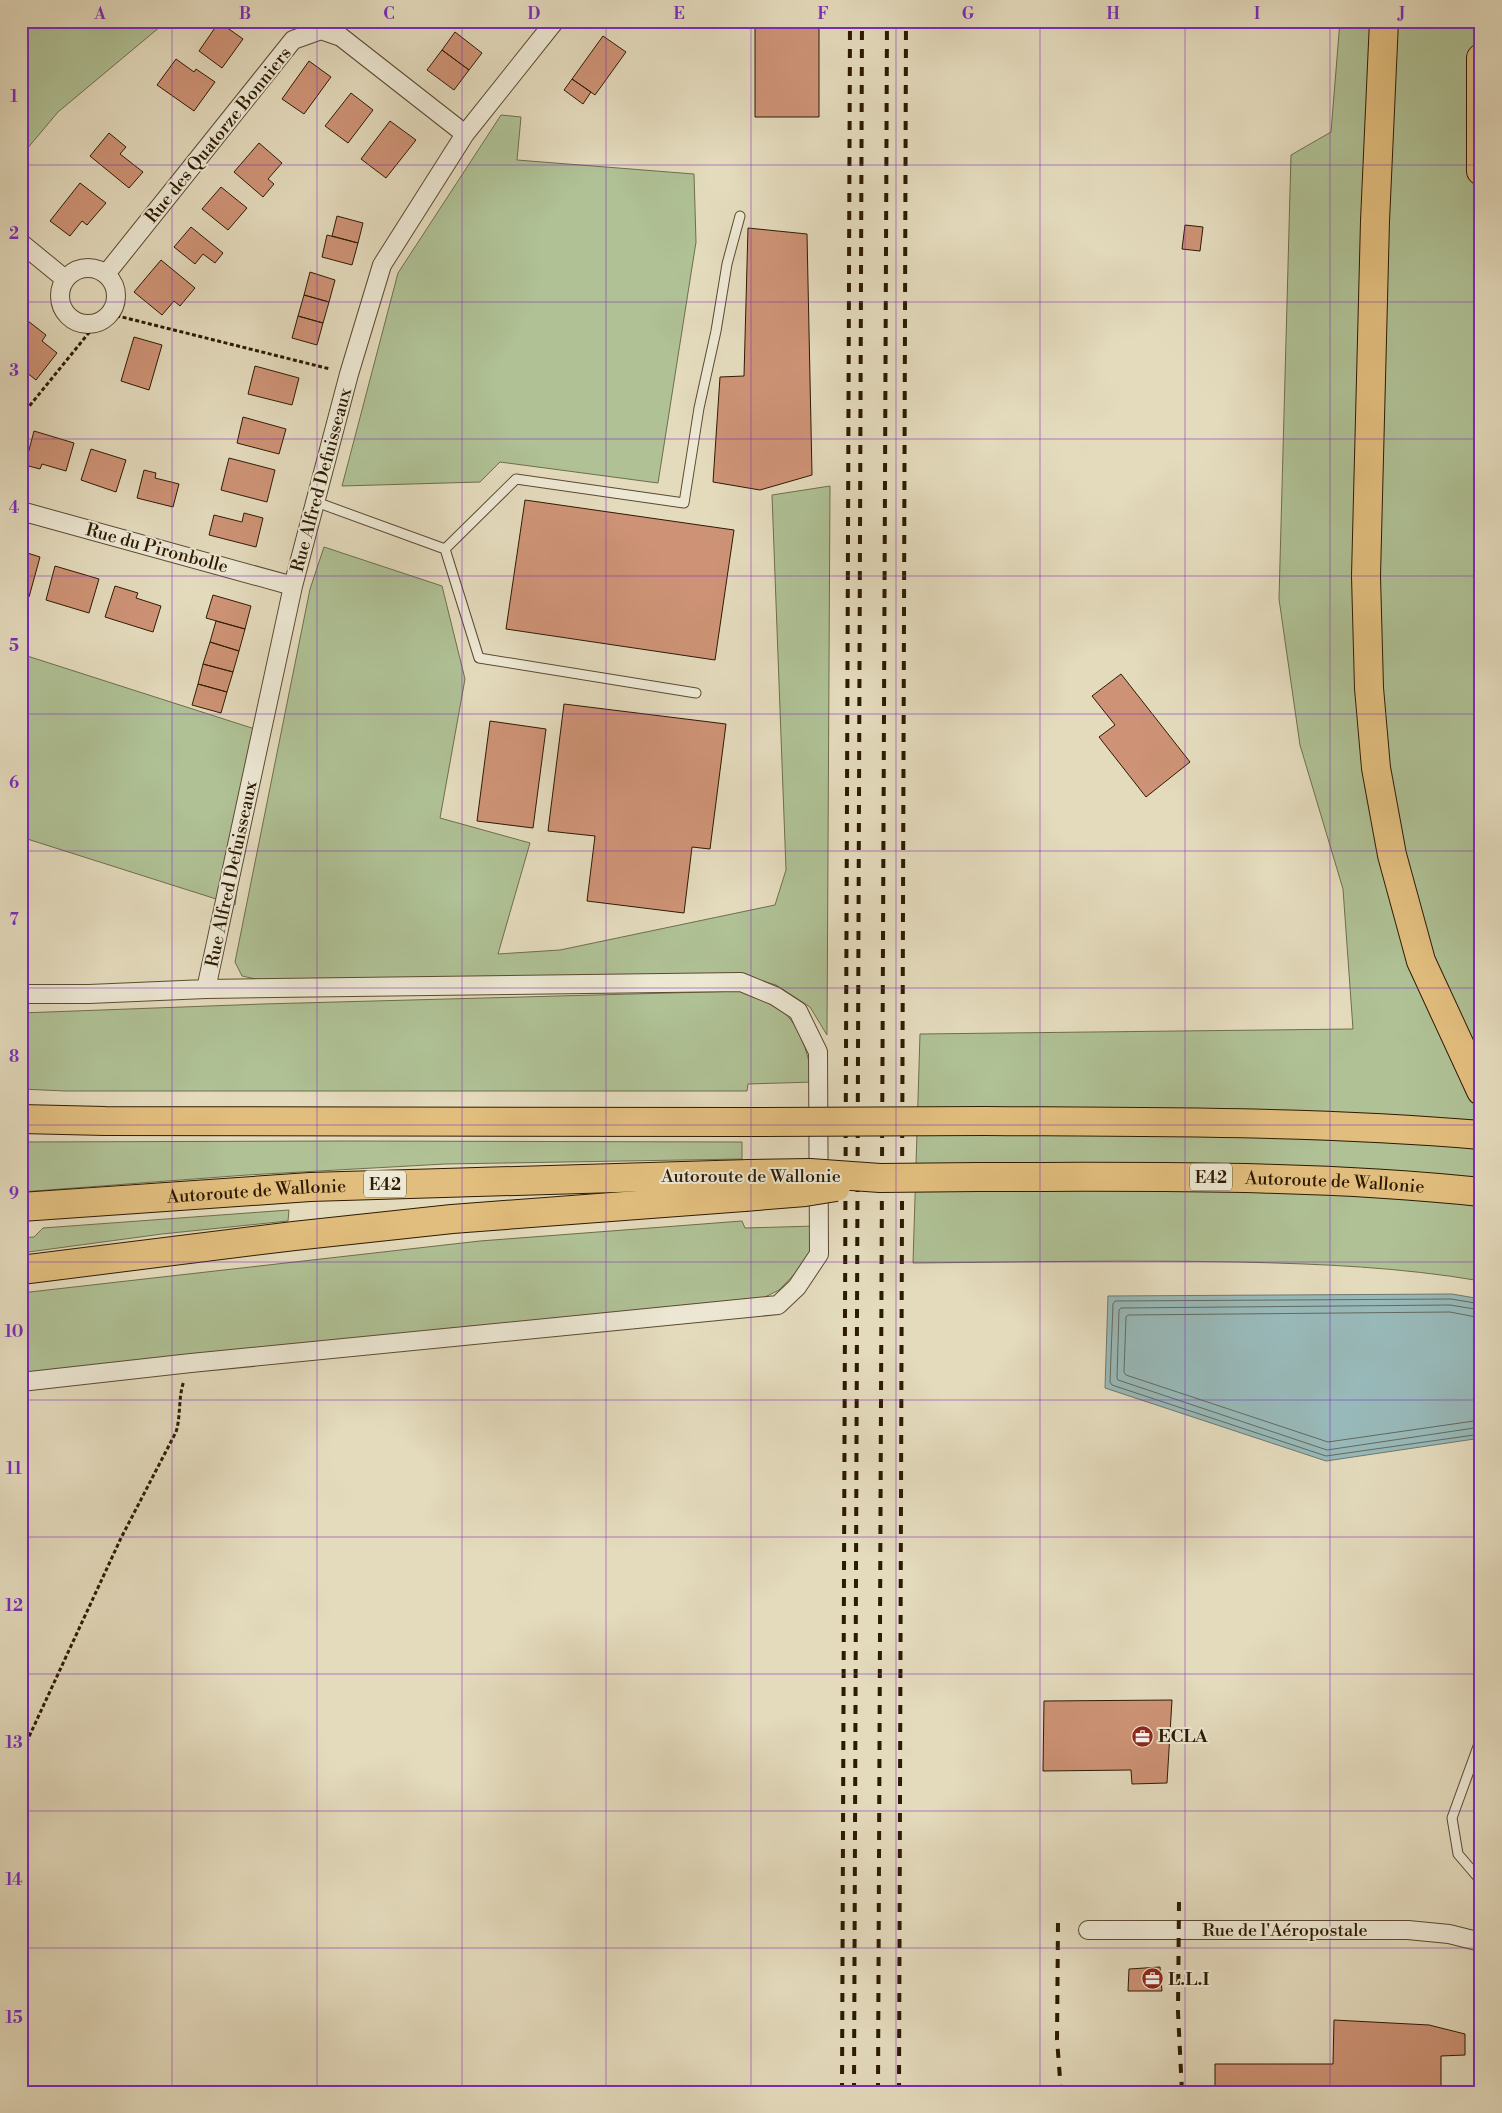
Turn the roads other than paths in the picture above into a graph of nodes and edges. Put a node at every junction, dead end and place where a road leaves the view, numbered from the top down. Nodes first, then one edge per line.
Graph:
1 (555, 21) edge
2 (1384, 21) edge
3 (1481, 58) edge
4 (465, 134) junction
5 (1481, 171) edge
6 (740, 216) dead end
7 (21, 243) edge
8 (106, 274) junction
9 (66, 279) junction
10 (316, 502) junction
11 (21, 511) edge
12 (445, 549) junction
13 (293, 586) junction
14 (696, 693) dead end
15 (206, 989) junction
16 (21, 994) edge
17 (1481, 1092) edge
18 (21, 1119) edge
19 (1481, 1135) edge
20 (746, 1185) junction
21 (1481, 1192) edge
22 (21, 1207) edge
23 (21, 1270) edge
24 (21, 1382) edge
25 (1481, 1738) edge
26 (1481, 1881) edge
27 (1088, 1930) dead end
28 (1481, 1942) edge

1 - 4 street, Rue Alfred Defuisseaux
2 - 17 highway
3 - 5 highway
4 - 8 street, Rue des Quatorze Bonniers
4 - 10 street, Rue Alfred Defuisseaux
6 - 12 lane
7 - 9 street
8 - 9 street
8 - 9 street
10 - 12 lane
10 - 13 street, Rue Alfred Defuisseaux
11 - 13 street, Rue du Pironbolle
12 - 14 lane
13 - 15 street, Rue Alfred Defuisseaux
15 - 16 street
15 - 24 street
18 - 19 highway, bridge
20 - 21 highway, Autoroute de Wallonie / E42, bridge
20 - 22 highway, Autoroute de Wallonie / E42
20 - 23 highway
25 - 26 lane
27 - 28 street, Rue de l'Aéropostale

